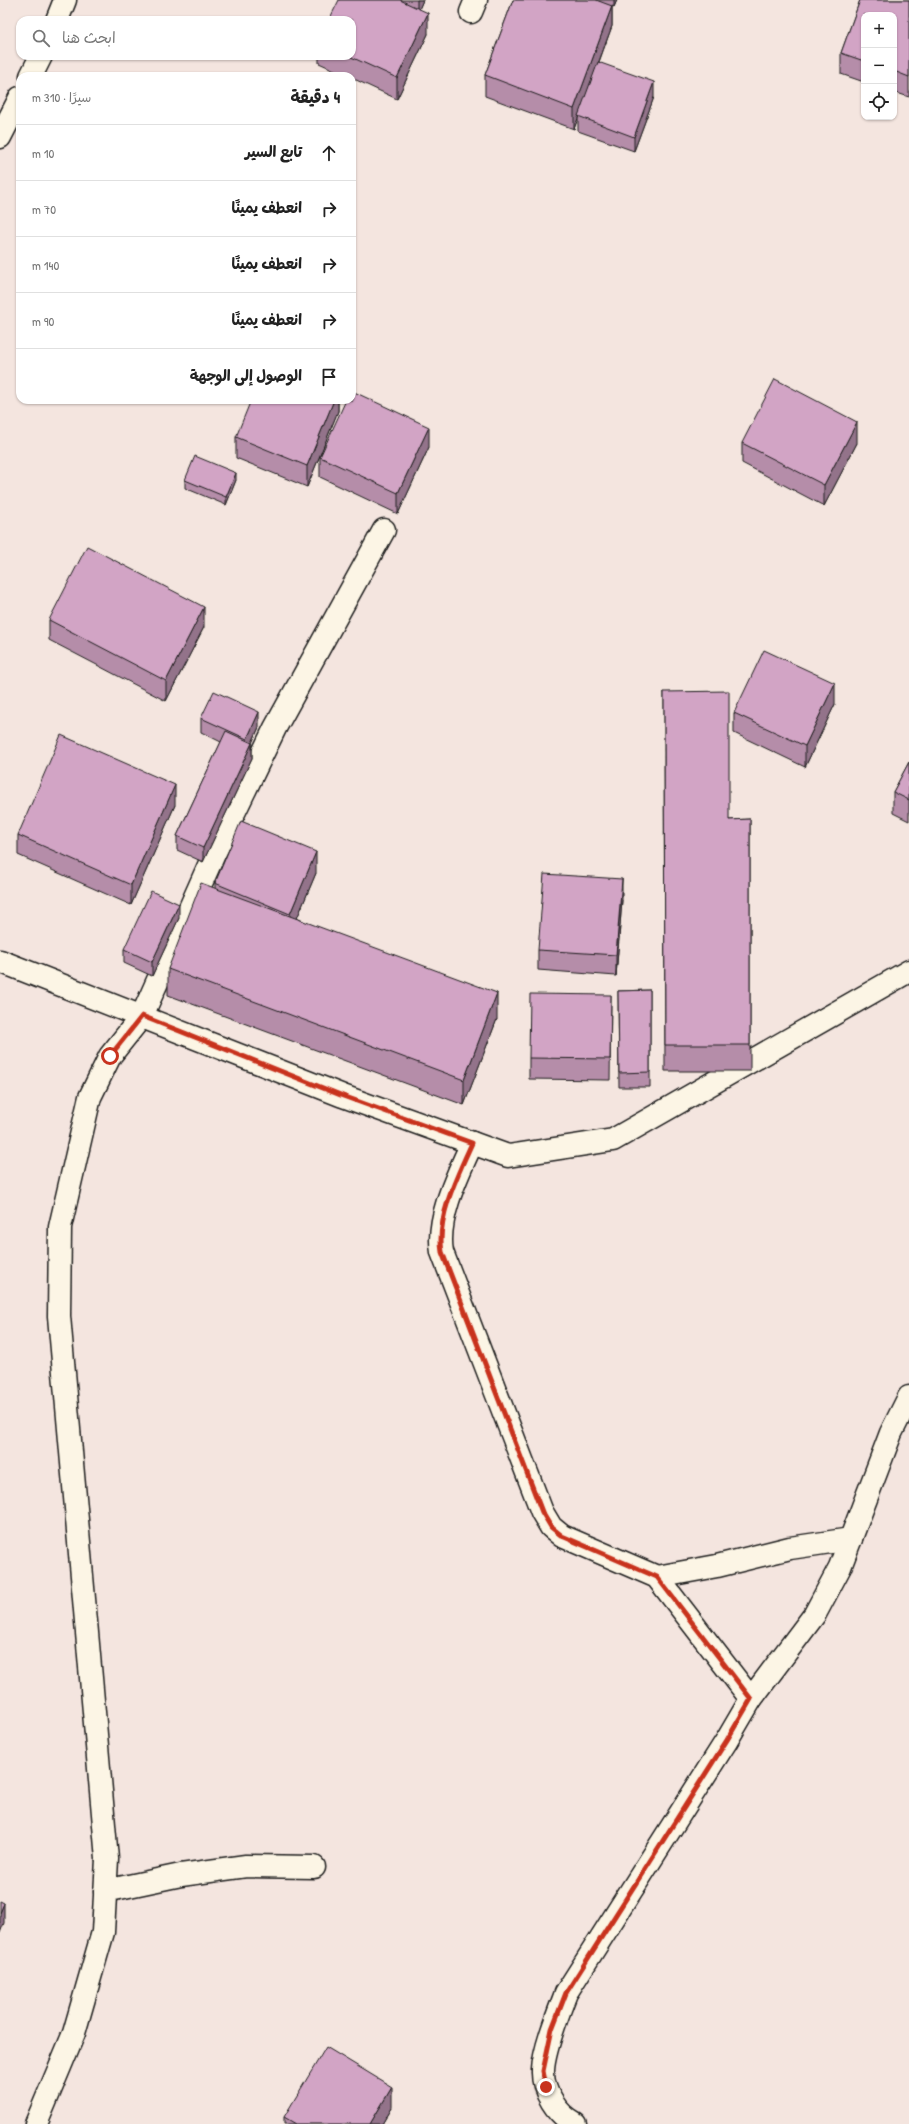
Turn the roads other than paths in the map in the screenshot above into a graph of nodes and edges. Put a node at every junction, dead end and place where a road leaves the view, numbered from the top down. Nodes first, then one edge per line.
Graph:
1 (64, 0) edge
2 (58, 16) edge
3 (39, 60) edge
4 (33, 72) edge
5 (16, 106) edge
6 (0, 138) edge
7 (384, 530) dead end
8 (0, 961) edge
9 (909, 971) edge
10 (142, 1016) junction
11 (472, 1143) junction
12 (909, 1397) edge
13 (851, 1539) junction
14 (657, 1577) junction
15 (751, 1699) junction
16 (314, 1867) dead end
17 (105, 1891) junction
18 (36, 2124) edge
19 (575, 2124) edge

1 - 2 street
3 - 4 street
5 - 6 street
7 - 10 street
8 - 10 street
9 - 11 street
10 - 11 street
10 - 17 street
11 - 14 street
12 - 13 street
13 - 14 street
13 - 15 street
14 - 15 street
15 - 19 street
16 - 17 street
17 - 18 street

